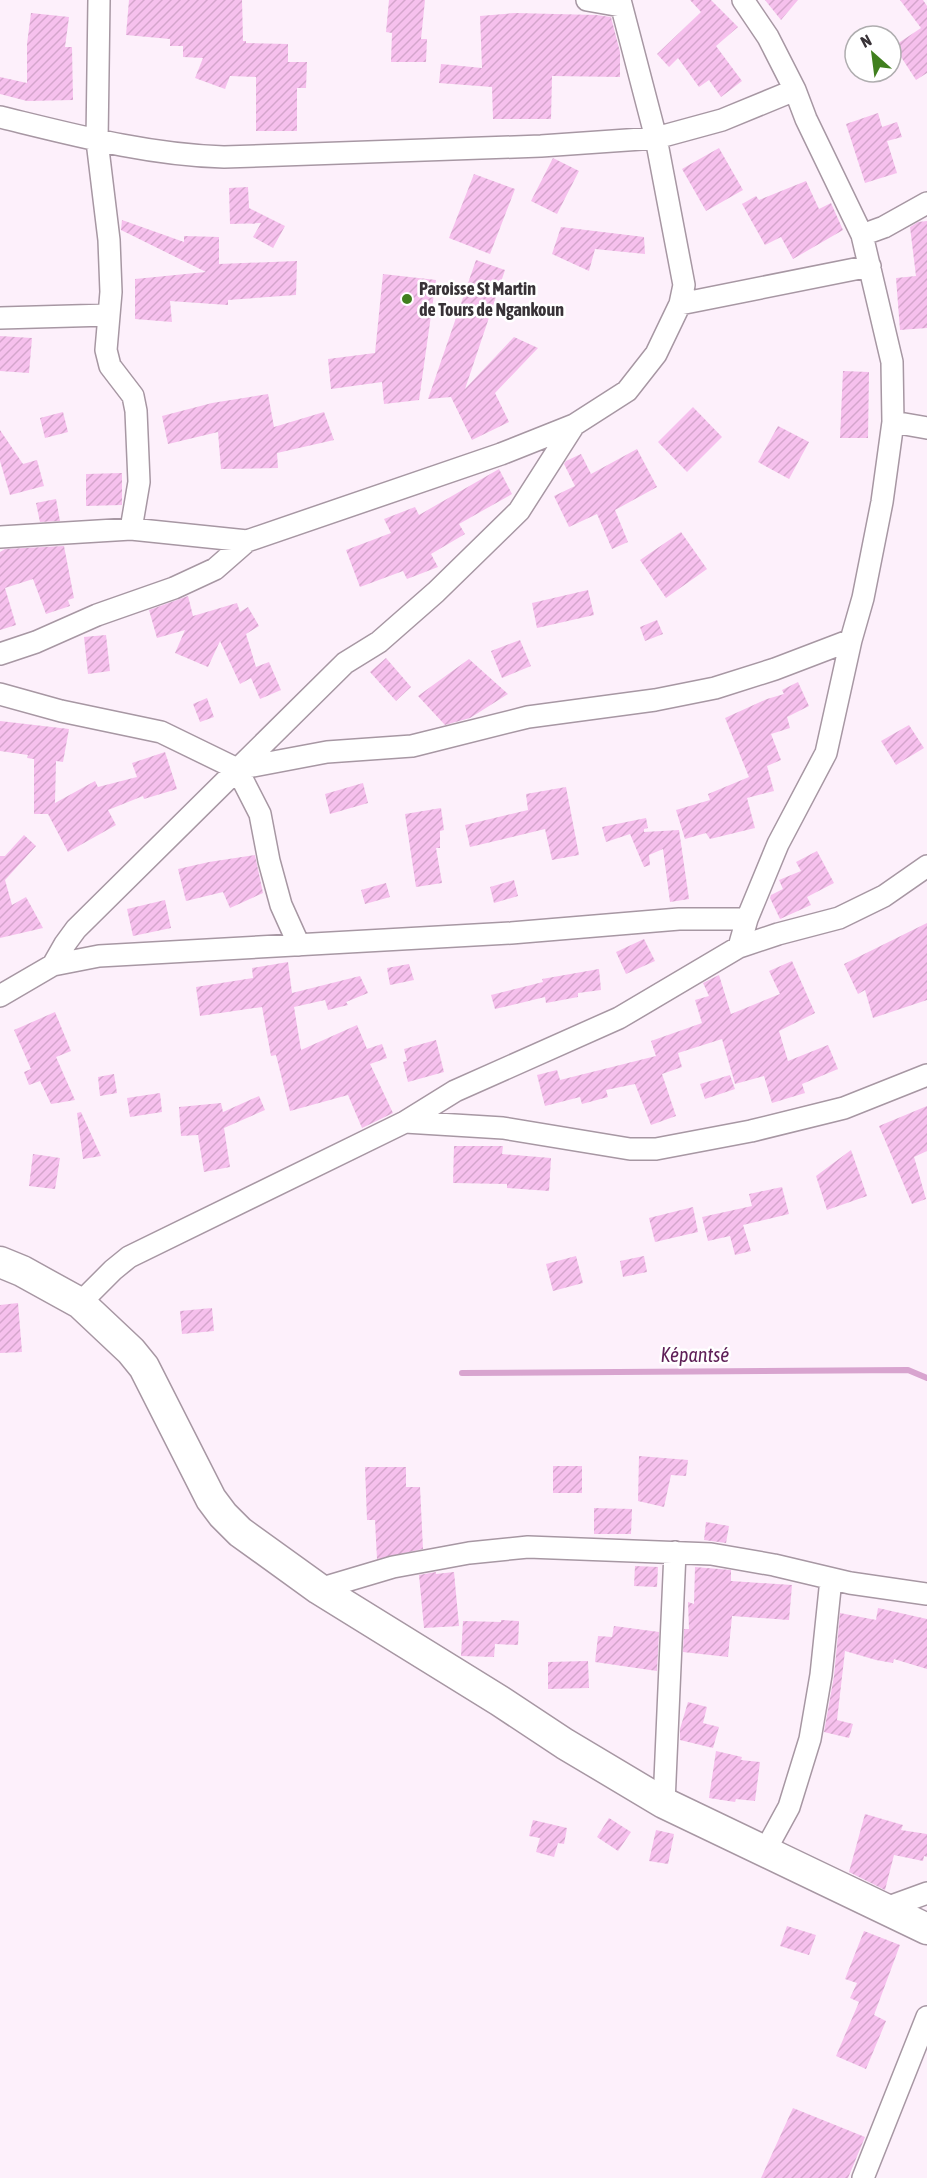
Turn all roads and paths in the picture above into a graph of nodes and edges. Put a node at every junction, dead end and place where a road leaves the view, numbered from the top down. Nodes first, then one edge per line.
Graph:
1 (99, 0) edge
2 (587, 0) edge
3 (743, 0) edge
4 (621, 3) edge
5 (795, 90) junction
6 (0, 117) edge
7 (656, 138) junction
8 (97, 141) junction
9 (927, 203) edge
10 (862, 235) junction
11 (870, 266) junction
12 (680, 304) junction
13 (108, 315) junction
14 (0, 318) edge
15 (893, 423) junction
16 (574, 425) junction
17 (927, 428) edge
18 (131, 529) junction
19 (0, 537) edge
20 (247, 542) junction
21 (851, 640) junction
22 (0, 654) edge
23 (0, 694) edge
24 (237, 769) junction
25 (927, 866) edge
26 (747, 920) junction
27 (299, 945) junction
28 (739, 947) junction
29 (53, 965) junction
30 (0, 979) edge
31 (23, 982) junction
32 (0, 996) edge
33 (927, 1075) edge
34 (405, 1122) junction
35 (0, 1262) edge
36 (80, 1303) junction
37 (675, 1552) junction
38 (831, 1579) junction
39 (319, 1589) junction
40 (927, 1594) edge
41 (664, 1803) junction
42 (765, 1851) junction
43 (927, 1893) edge
44 (883, 1909) junction
45 (927, 1929) edge
46 (927, 2017) edge
47 (863, 2178) edge

1 - 8 street
2 - 4 street
3 - 5 street
4 - 7 street
5 - 7 street
5 - 10 street
6 - 8 street
7 - 8 street
7 - 12 street
8 - 13 street
9 - 10 street
10 - 11 street
11 - 12 street
11 - 15 street
12 - 16 street
13 - 14 street
13 - 18 street
15 - 17 street
15 - 21 street
16 - 20 street
16 - 24 street
18 - 19 street
18 - 20 street
20 - 22 street
21 - 24 street
21 - 26 street
23 - 24 street
24 - 27 street
24 - 29 street
25 - 28 street
26 - 27 street
26 - 28 street
27 - 29 street
28 - 34 street
29 - 31 street
30 - 31 street
31 - 32 street
33 - 34 street
34 - 36 street
35 - 36 main road
36 - 39 main road
37 - 38 street
37 - 39 street
37 - 41 street
38 - 40 street
38 - 42 street
39 - 41 main road
41 - 42 main road
42 - 44 main road
43 - 44 street
44 - 45 main road
46 - 47 street

